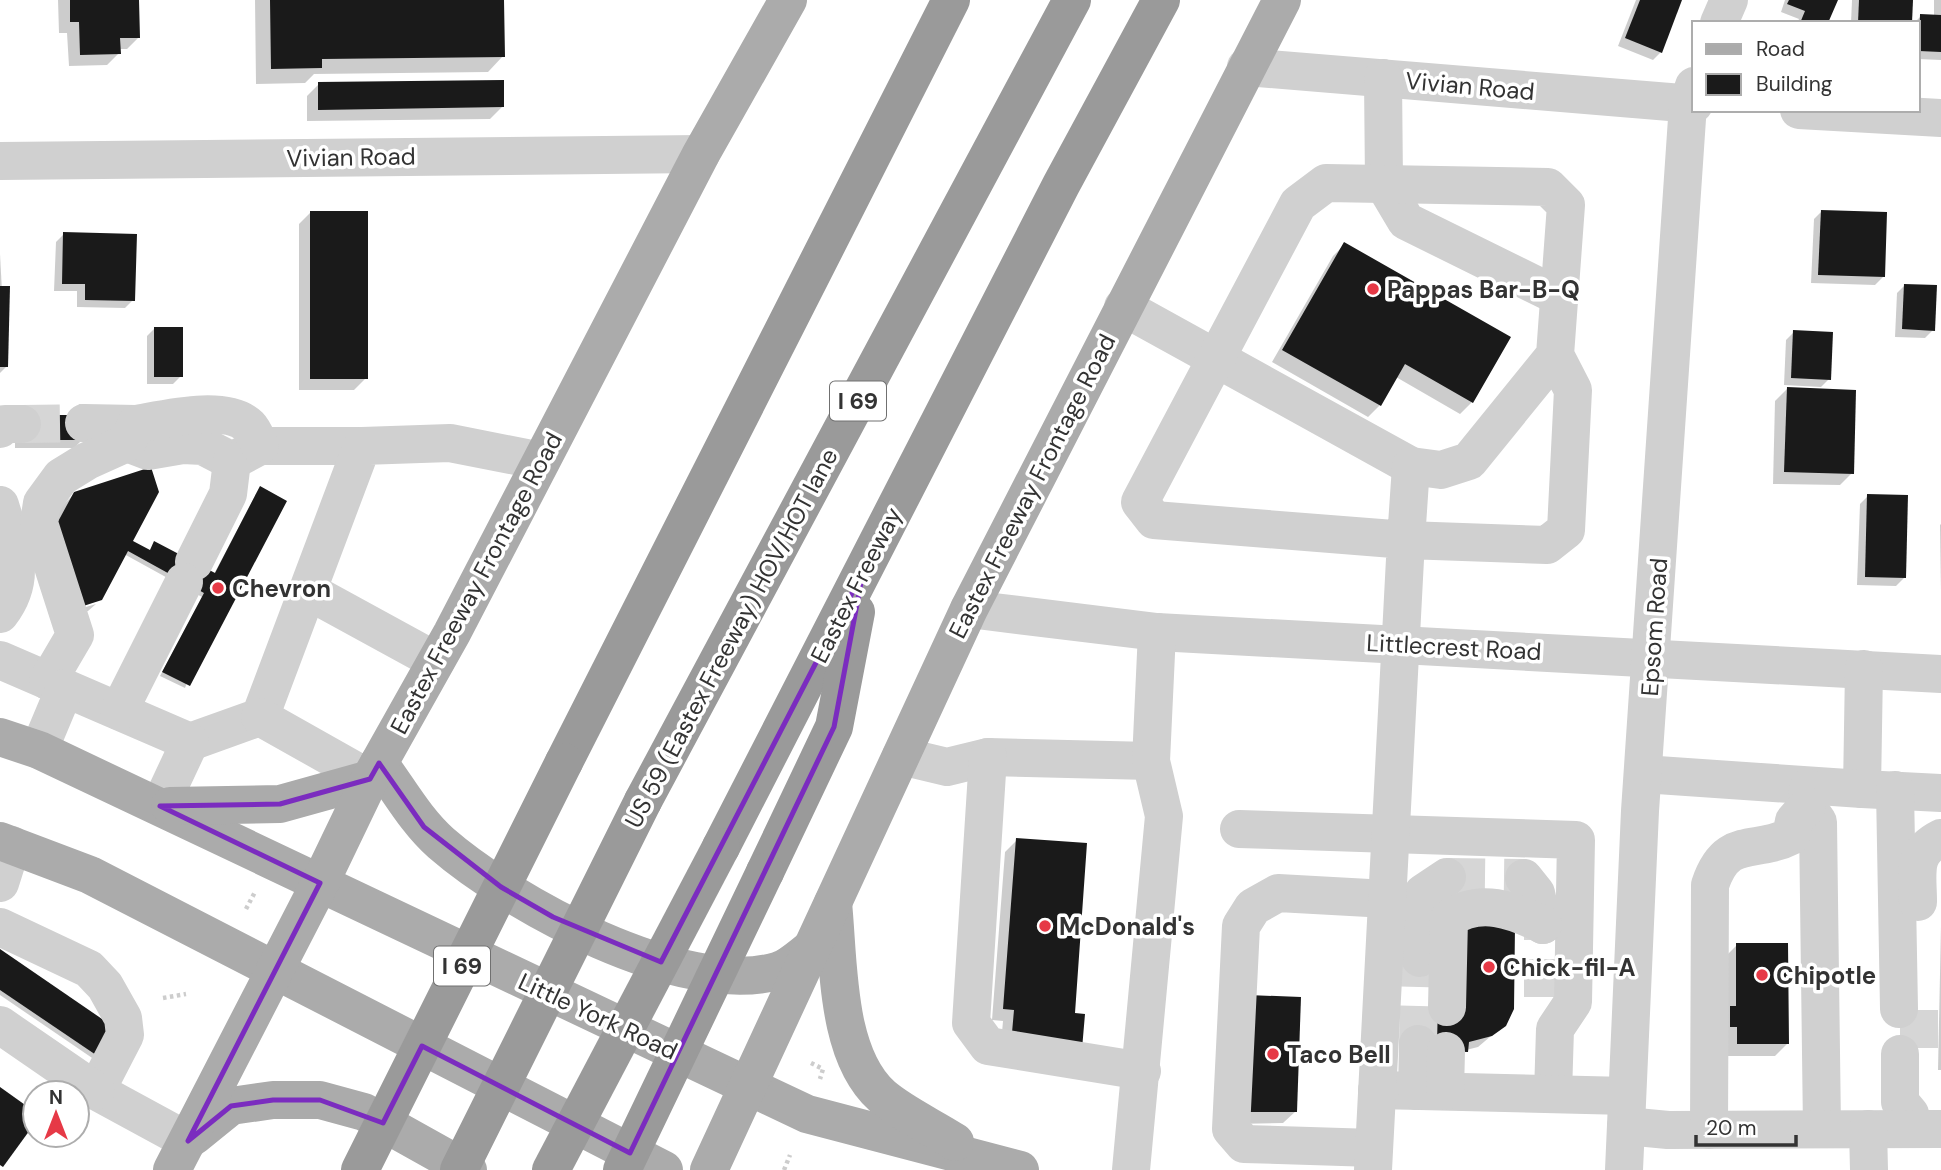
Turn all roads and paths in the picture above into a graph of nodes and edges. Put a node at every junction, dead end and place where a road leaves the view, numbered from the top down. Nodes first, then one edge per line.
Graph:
1 (788, 0) edge
2 (951, 0) edge
3 (1072, 0) edge
4 (1161, 0) edge
5 (1282, 0) edge
6 (1729, 0) edge
7 (1720, 21) edge
8 (1246, 66) junction
9 (1383, 78) junction
10 (1692, 98) edge
11 (1834, 112) edge
12 (1941, 118) edge
13 (701, 154) junction
14 (0, 161) edge
15 (1384, 184) junction
16 (1560, 297) junction
17 (1123, 307) junction
18 (1555, 355) junction
19 (1216, 358) junction
20 (84, 423) tunnel mouth
21 (132, 433) junction
22 (362, 446) junction
23 (246, 454) junction
24 (541, 461) junction
25 (1411, 466) junction
26 (0, 505) edge
27 (39, 523) junction
28 (1406, 540) junction
29 (863, 572) junction
30 (308, 591) junction
31 (10, 593) edge
32 (969, 609) junction
33 (1157, 632) junction
34 (1400, 644) junction
35 (1652, 657) junction
36 (0, 660) edge
37 (436, 661) junction
38 (1864, 669) junction
39 (1941, 674) edge
40 (56, 684) junction
41 (119, 711) junction
42 (260, 717) junction
43 (0, 737) edge
44 (190, 742) junction
45 (39, 750) junction
46 (901, 756) junction
47 (988, 757) junction
48 (1152, 761) junction
49 (375, 771) junction
50 (1643, 774) junction
51 (1879, 790) junction
52 (1941, 793) edge
53 (1807, 795) junction
54 (160, 806) junction
55 (1238, 829) dead end
56 (1390, 835) junction
57 (1941, 838) edge
58 (6, 843) edge
59 (1447, 877) tunnel mouth
60 (1524, 878) dead end
61 (0, 883) edge
62 (320, 883) junction
63 (1941, 887) edge
64 (1387, 899) junction
65 (833, 902) junction
66 (0, 927) edge
67 (1918, 932) junction
68 (812, 948) junction
69 (1420, 958) tunnel mouth
70 (275, 972) junction
71 (186, 994) dead end
72 (163, 998) dead end
73 (1447, 1007) dead end
74 (0, 1025) edge
75 (1432, 1048) tunnel mouth
76 (1910, 1054) tunnel mouth
77 (1142, 1071) junction
78 (749, 1086) junction
79 (1377, 1090) junction
80 (96, 1091) junction
81 (1431, 1091) junction
82 (1553, 1094) junction
83 (1627, 1111) junction
84 (1921, 1124) edge
85 (1822, 1129) junction
86 (1868, 1129) junction
87 (1709, 1130) junction
88 (790, 1155) dead end
89 (180, 1156) edge
90 (1373, 1159) edge
91 (1003, 1166) edge
92 (360, 1170) edge
93 (459, 1170) edge
94 (468, 1170) edge
95 (551, 1170) edge
96 (622, 1170) edge
97 (664, 1170) edge
98 (709, 1170) edge
99 (783, 1170) edge
100 (1131, 1170) edge
101 (1624, 1170) edge
102 (1869, 1170) edge

1 - 13 main road, Eastex Freeway Frontage Road
2 - 92 highway, I 69, bridge
3 - 93 highway, US 59 (Eastex Freeway) HOV/HOT lane / I 69, bridge
4 - 29 highway, Eastex Freeway
5 - 8 main road, Eastex Freeway Frontage Road
6 - 7 street
8 - 9 street, Vivian Road
8 - 17 main road, Eastex Freeway Frontage Road
9 - 10 street, Vivian Road
9 - 15 street
10 - 35 street, Epsom Road
11 - 12 street
13 - 14 street, Vivian Road
13 - 24 main road, Eastex Freeway Frontage Road
15 - 16 street
15 - 16 street
15 - 19 street
16 - 18 street
17 - 19 street
17 - 32 main road, Eastex Freeway Frontage Road
18 - 25 street
18 - 28 street
19 - 25 street
19 - 28 street
20 - 21 street
21 - 23 street
21 - 27 street
22 - 23 street
22 - 24 street
22 - 30 street
23 - 41 street
24 - 37 main road, Eastex Freeway Frontage Road
25 - 28 street
26 - 31 street
27 - 31 street
27 - 40 street
28 - 34 street
29 - 95 highway, Eastex Freeway, bridge
29 - 96 highway, bridge
30 - 37 street
30 - 42 street
32 - 33 street, Littlecrest Road
32 - 46 main road, Eastex Freeway Frontage Road
33 - 34 street, Littlecrest Road
33 - 48 street
34 - 35 street, Littlecrest Road
34 - 56 street
35 - 38 street, Littlecrest Road
35 - 50 street, Epsom Road
36 - 40 street
37 - 49 main road, Eastex Freeway Frontage Road
38 - 39 street, Littlecrest Road
38 - 51 street
40 - 41 street
40 - 45 street
41 - 44 street
42 - 44 street
42 - 49 street
43 - 45 main road, Little York Road
44 - 54 street
45 - 54 main road, Little York Road
46 - 47 street
46 - 65 main road, Eastex Freeway Frontage Road
47 - 48 street
47 - 77 street
48 - 77 street
49 - 54 main road
49 - 62 main road, Eastex Freeway Frontage Road
49 - 68 main road
50 - 53 street
50 - 83 street, Epsom Road
51 - 52 street
51 - 53 street
51 - 67 street
53 - 85 street
53 - 87 street
54 - 62 main road, Little York Road
55 - 56 street
56 - 64 street
56 - 82 street
57 - 67 street
58 - 61 street
58 - 70 main road
59 - 69 street
60 - 73 street
62 - 70 main road, Eastex Freeway Frontage Road
62 - 78 main road, Little York Road
63 - 67 street
64 - 79 street
64 - 90 street
65 - 68 main road, Eastex Freeway Frontage Road
65 - 91 main road
66 - 80 street
68 - 78 main road, Eastex Freeway Frontage Road
70 - 89 main road, Eastex Freeway Frontage Road
70 - 97 main road
71 - 72 path
74 - 80 street
75 - 81 street
76 - 84 street
77 - 100 street
78 - 91 main road, Little York Road
78 - 98 main road, Eastex Freeway Frontage Road
79 - 81 street
79 - 90 street
80 - 89 street
81 - 82 street
82 - 83 street
83 - 87 street
83 - 101 street, Epsom Road
84 - 86 street
85 - 86 street
85 - 87 street
86 - 102 street
88 - 99 path
89 - 94 main road

